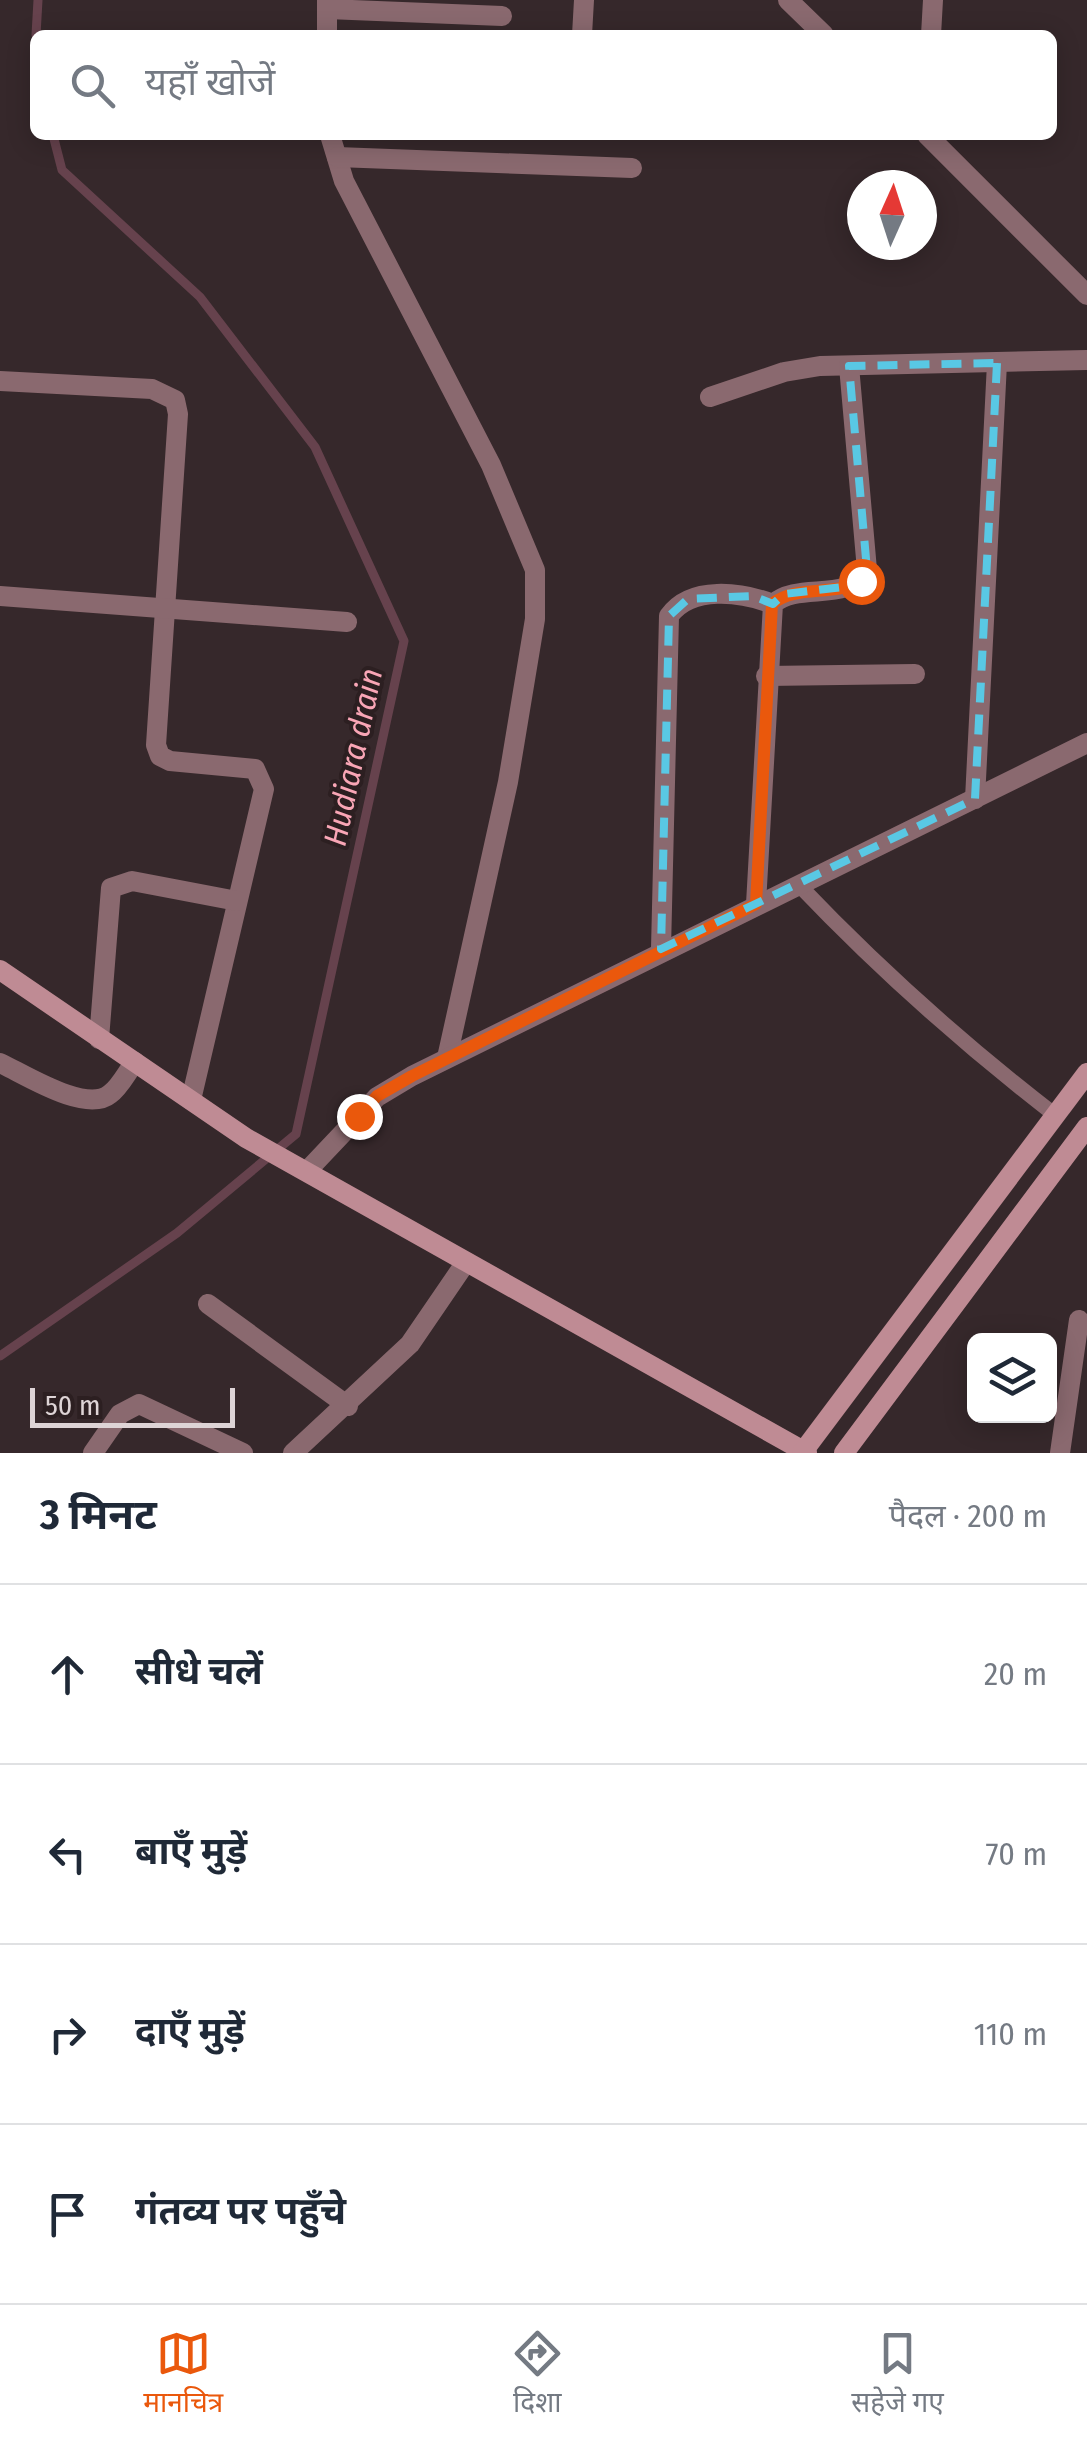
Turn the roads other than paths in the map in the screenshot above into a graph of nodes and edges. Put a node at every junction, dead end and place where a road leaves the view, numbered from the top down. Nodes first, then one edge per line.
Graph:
1 (584, 0) edge
2 (788, 0) edge
3 (933, 0) edge
4 (327, 4) edge
5 (502, 16) dead end
6 (326, 30) edge
7 (582, 30) edge
8 (819, 30) edge
9 (931, 30) edge
10 (332, 140) edge
11 (932, 140) edge
12 (337, 157) junction
13 (632, 168) dead end
14 (1087, 295) edge
15 (1087, 360) edge
16 (997, 362) junction
17 (849, 366) junction
18 (0, 382) edge
19 (710, 397) dead end
20 (0, 596) edge
21 (772, 604) junction
22 (166, 610) junction
23 (347, 622) dead end
24 (914, 674) dead end
25 (766, 676) junction
26 (1087, 743) edge
27 (975, 800) junction
28 (798, 884) junction
29 (237, 900) junction
30 (756, 904) junction
31 (662, 949) junction
32 (0, 970) edge
33 (99, 1039) junction
34 (447, 1058) junction
35 (134, 1062) junction
36 (0, 1063) edge
37 (1087, 1073) edge
38 (191, 1100) junction
39 (1055, 1115) junction
40 (1087, 1127) edge
41 (302, 1168) junction
42 (466, 1262) junction
43 (208, 1304) dead end
44 (1079, 1320) dead end
45 (348, 1406) junction
46 (93, 1453) edge
47 (243, 1453) edge
48 (293, 1453) edge
49 (804, 1453) edge
50 (844, 1453) edge
51 (1060, 1453) edge

1 - 7 street
2 - 8 street
3 - 9 street
4 - 5 street
4 - 6 street
10 - 12 street
11 - 14 street
12 - 13 street
12 - 34 street
15 - 16 street
16 - 17 street
16 - 27 street
17 - 19 street
17 - 21 street
18 - 22 street
20 - 22 street
21 - 25 street
21 - 31 street
22 - 23 street
22 - 29 street
24 - 25 street
25 - 30 street
26 - 27 street
27 - 28 street
28 - 30 street
28 - 39 lane
29 - 33 street
29 - 38 street
30 - 31 street
31 - 34 street
32 - 33 street
33 - 35 street
34 - 41 street
35 - 36 street
35 - 38 street
37 - 39 street
38 - 41 street
39 - 49 street
40 - 50 street
41 - 42 street
42 - 45 street
42 - 49 street
43 - 45 street
44 - 51 street
45 - 48 street
46 - 47 street

